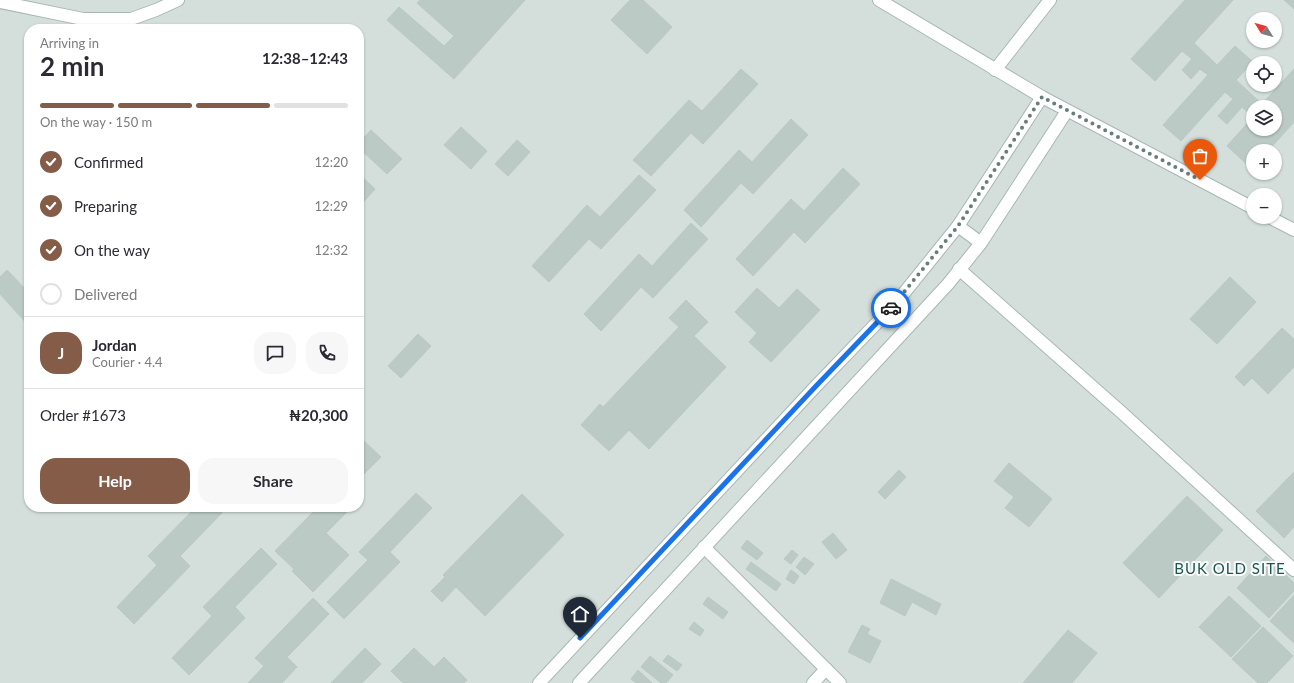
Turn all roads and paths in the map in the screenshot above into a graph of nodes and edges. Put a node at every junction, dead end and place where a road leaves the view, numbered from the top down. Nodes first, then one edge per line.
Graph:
1 (176, 0) edge
2 (879, 0) edge
3 (1050, 0) edge
4 (0, 2) edge
5 (995, 70) junction
6 (1042, 97) junction
7 (1067, 111) junction
8 (1246, 204) edge
9 (1282, 224) edge
10 (958, 226) junction
11 (1294, 230) edge
12 (981, 243) junction
13 (959, 269) junction
14 (704, 547) junction
15 (1294, 570) edge
16 (826, 669) junction
17 (539, 683) edge
18 (579, 683) edge
19 (813, 683) edge
20 (840, 683) edge

1 - 4 street
2 - 5 street
3 - 5 street
5 - 6 street
6 - 7 street
6 - 10 street
7 - 8 street
7 - 12 street
9 - 11 street
10 - 12 street
10 - 17 street
12 - 13 street
13 - 14 street
13 - 15 street
14 - 16 street
14 - 18 street
16 - 19 street
16 - 20 street

